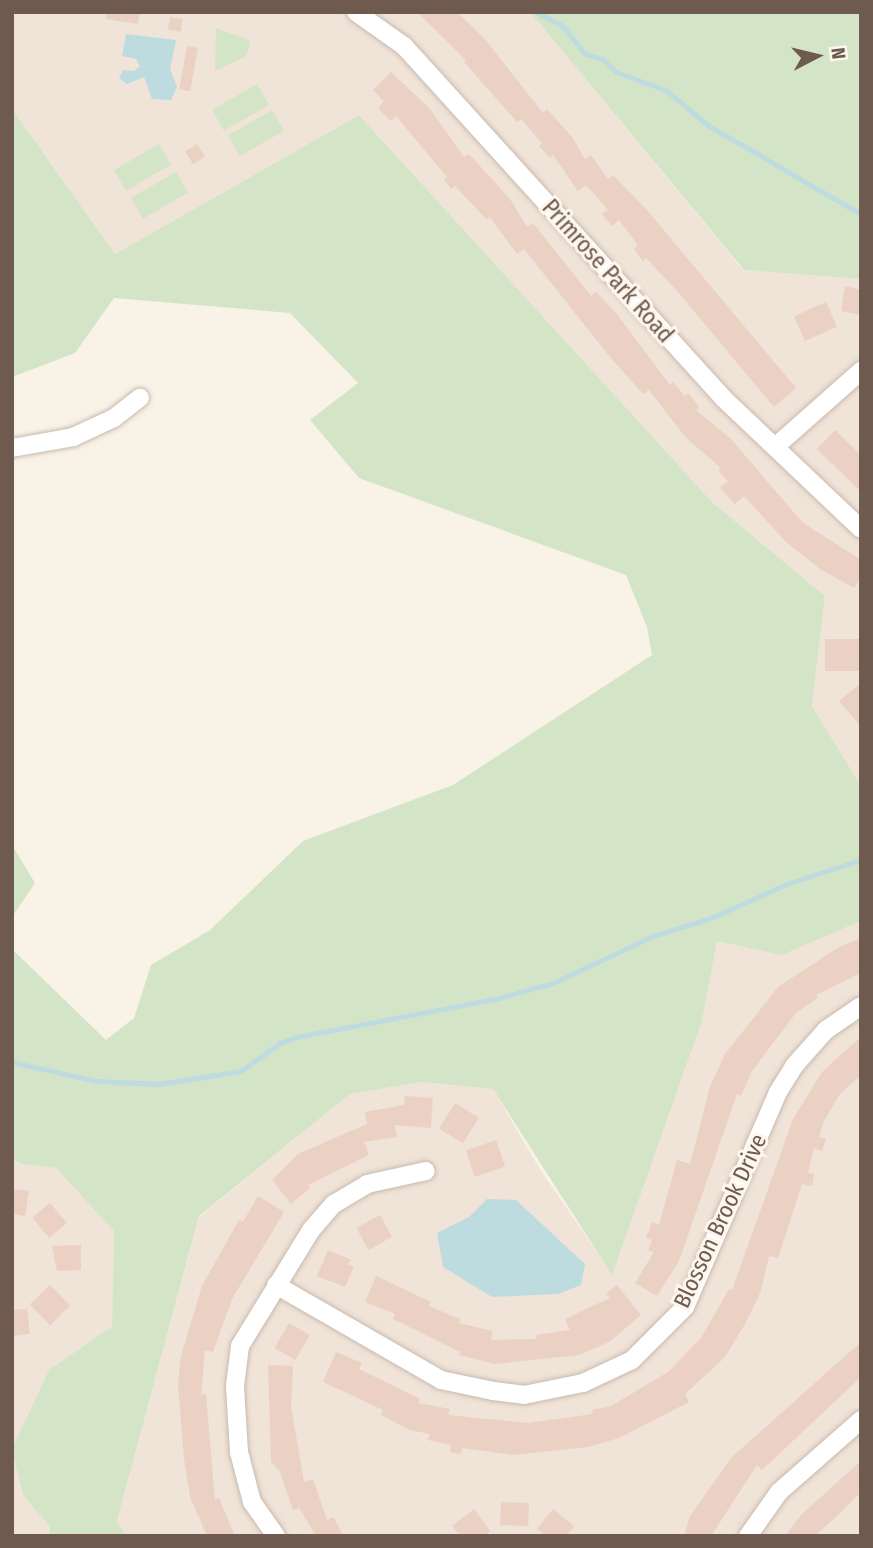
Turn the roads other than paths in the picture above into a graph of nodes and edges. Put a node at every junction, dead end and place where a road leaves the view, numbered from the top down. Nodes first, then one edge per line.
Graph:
1 (356, 12) edge
2 (861, 371) edge
3 (140, 398) dead end
4 (775, 447) junction
5 (12, 448) edge
6 (861, 529) edge
7 (861, 1006) edge
8 (426, 1171) dead end
9 (276, 1285) junction
10 (861, 1420) edge
11 (276, 1536) edge
12 (748, 1536) edge

1 - 4 street, Primrose Park Road
2 - 4 street
3 - 5 street
4 - 6 street, Primrose Park Road
7 - 9 street, Blosson Brook Drive
8 - 9 street
9 - 11 street
10 - 12 street

